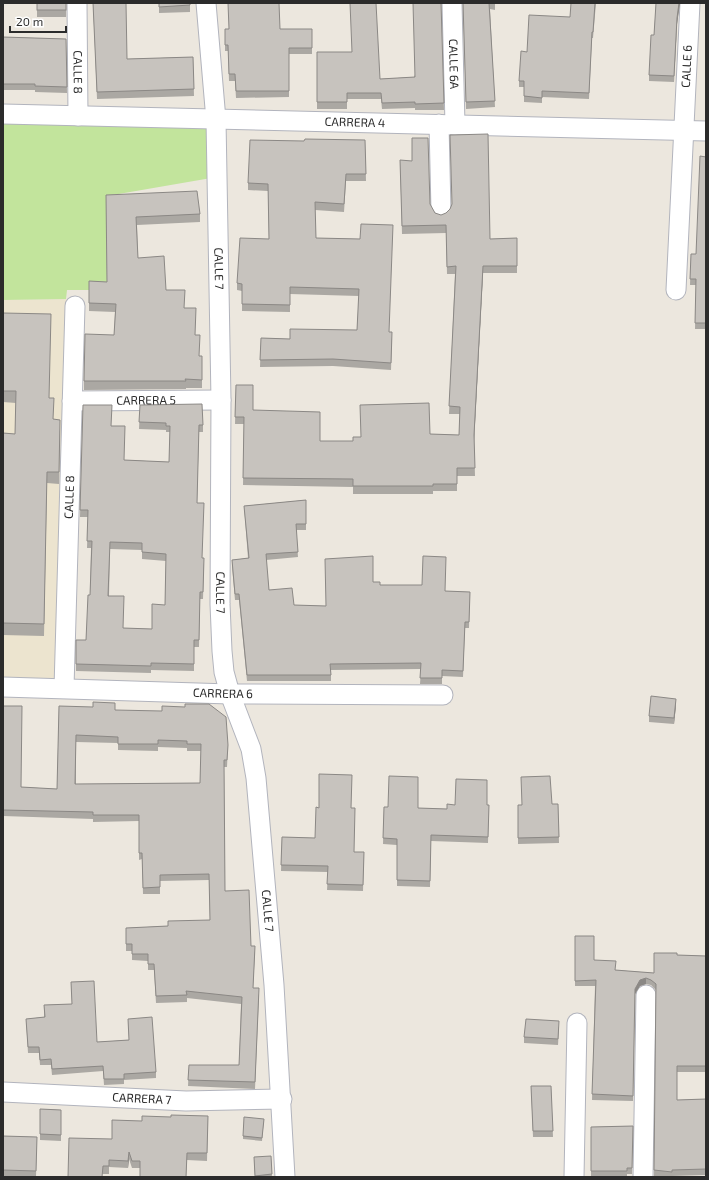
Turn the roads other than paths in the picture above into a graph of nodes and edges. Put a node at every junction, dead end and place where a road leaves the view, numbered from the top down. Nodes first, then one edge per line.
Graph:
1 (77, 3) edge
2 (206, 3) edge
3 (452, 3) edge
4 (690, 3) edge
5 (3, 114) edge
6 (78, 116) junction
7 (216, 120) junction
8 (447, 125) junction
9 (684, 130) junction
10 (706, 131) edge
11 (441, 211) dead end
12 (676, 290) dead end
13 (75, 306) dead end
14 (221, 400) junction
15 (72, 401) junction
16 (3, 687) edge
17 (64, 688) junction
18 (230, 694) junction
19 (444, 695) dead end
20 (646, 995) dead end
21 (577, 1024) dead end
22 (3, 1092) edge
23 (282, 1099) junction
24 (285, 1177) edge
25 (574, 1177) edge
26 (643, 1177) edge

1 - 6 street, CALLE 8
2 - 7 street, CALLE 7
3 - 8 street, CALLE 6A
4 - 9 street, CALLE 6
5 - 6 street, CARRERA 4
6 - 7 street, CARRERA 4
7 - 8 street, CARRERA 4
7 - 14 street, CALLE 7
8 - 9 street, CARRERA 4
8 - 11 street
9 - 10 street, CARRERA 4
9 - 12 street, CALLE 6
13 - 15 street, CALLE 8
14 - 15 street, CARRERA 5
14 - 18 street, CALLE 7
15 - 17 street, CALLE 8
16 - 17 street, CARRERA 6
17 - 18 street, CARRERA 6
18 - 19 street, CARRERA 6
18 - 23 street, CALLE 7
20 - 26 street
21 - 25 street
22 - 23 street, CARRERA 7
23 - 24 street, CALLE 7

